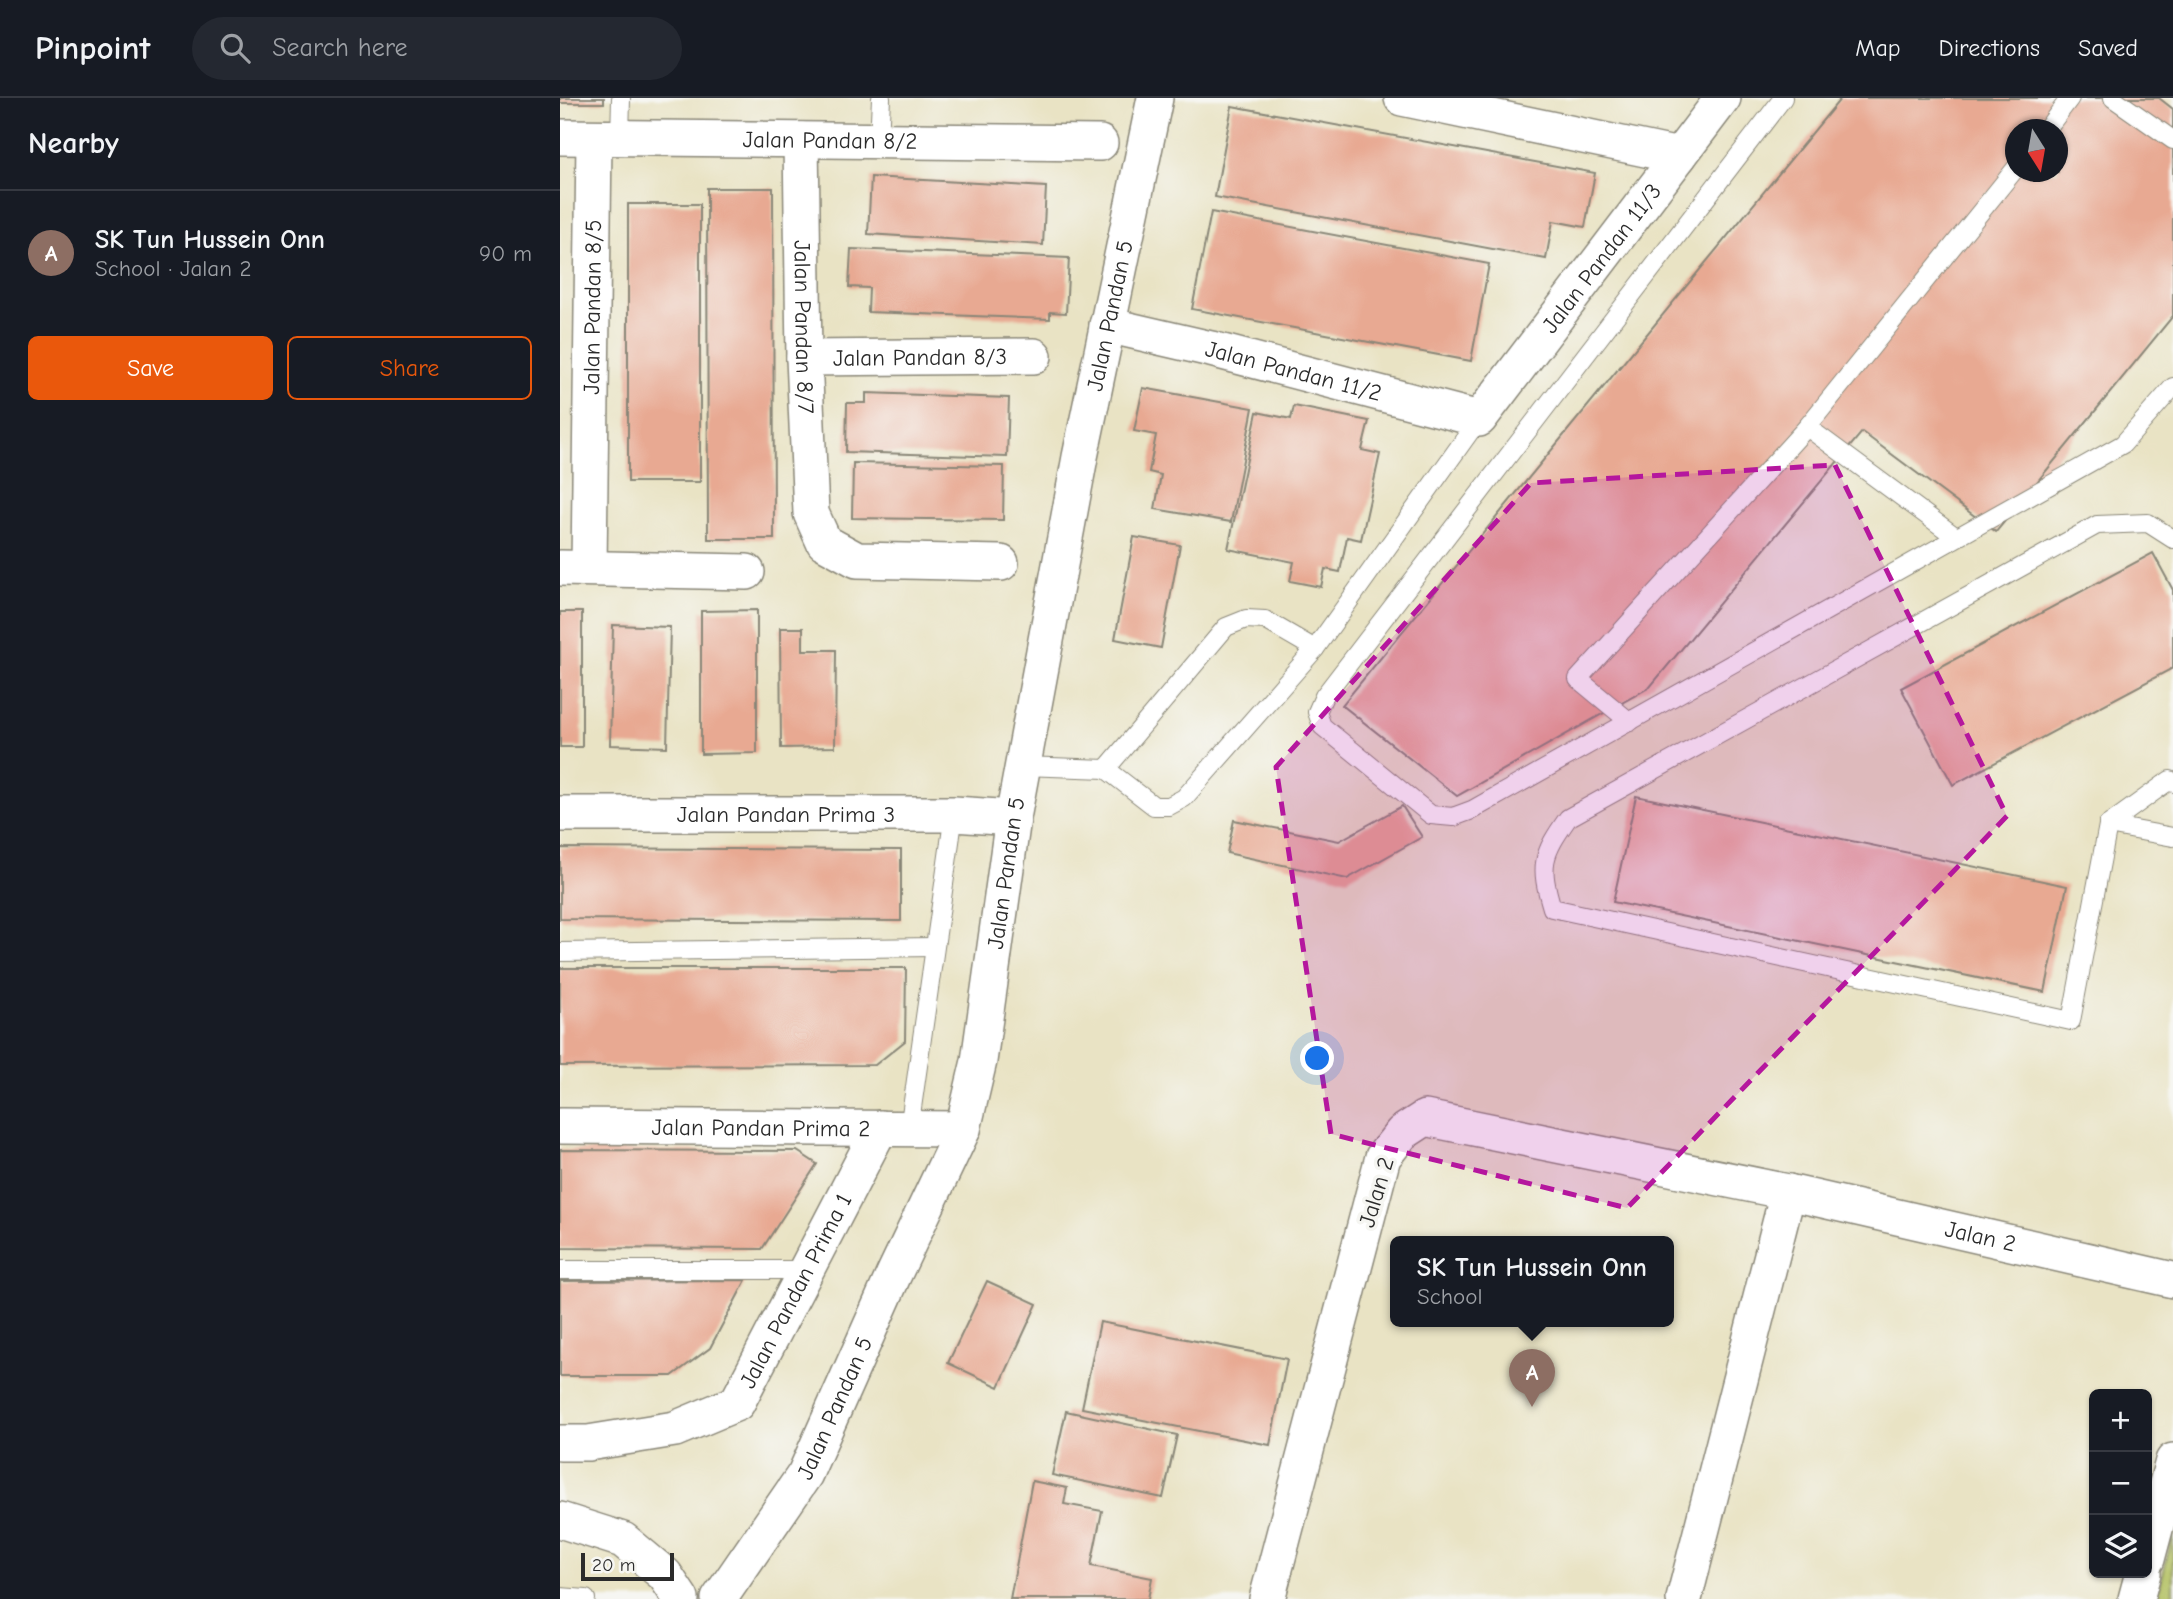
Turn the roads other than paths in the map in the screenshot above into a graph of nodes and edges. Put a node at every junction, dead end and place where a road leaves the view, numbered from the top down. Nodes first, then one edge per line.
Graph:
1 (621, 98) edge
2 (881, 98) edge
3 (1155, 98) edge
4 (1402, 98) edge
5 (1723, 98) edge
6 (1783, 98) edge
7 (2070, 98) edge
8 (2113, 98) edge
9 (2054, 119) edge
10 (560, 137) edge
11 (607, 138) junction
12 (801, 140) junction
13 (2173, 140) edge
14 (879, 141) junction
15 (1100, 143) dead end
16 (1679, 156) junction
17 (2005, 180) edge
18 (1107, 325) junction
19 (1034, 356) dead end
20 (804, 358) junction
21 (2173, 387) edge
22 (1479, 419) junction
23 (1807, 427) junction
24 (1956, 537) junction
25 (2173, 539) edge
26 (1001, 563) dead end
27 (574, 568) edge
28 (747, 572) dead end
29 (1315, 649) junction
30 (1630, 722) junction
31 (1023, 766) junction
32 (1106, 769) junction
33 (2172, 778) edge
34 (560, 814) edge
35 (954, 814) junction
36 (1013, 818) junction
37 (2108, 825) junction
38 (2173, 837) edge
39 (933, 947) junction
40 (560, 952) edge
41 (560, 1126) edge
42 (894, 1128) junction
43 (963, 1129) junction
44 (1787, 1192) junction
45 (560, 1270) edge
46 (805, 1270) junction
47 (2173, 1280) edge
48 (560, 1443) edge
49 (2173, 1461) edge
50 (560, 1520) edge
51 (2152, 1540) edge
52 (2142, 1578) edge
53 (560, 1597) edge
54 (586, 1599) edge
55 (681, 1599) edge
56 (719, 1599) edge
57 (1267, 1599) edge
58 (1684, 1599) edge
59 (2136, 1599) edge

1 - 11 lane
2 - 14 lane
3 - 18 street, Jalan Pandan 5
4 - 16 street
5 - 16 street, Jalan Pandan 11/3
6 - 30 lane
7 - 9 lane
8 - 13 lane
10 - 11 street, Jalan Pandan 8/2
11 - 12 street, Jalan Pandan 8/2
11 - 27 street, Jalan Pandan 8/5
12 - 14 street, Jalan Pandan 8/2
12 - 20 street, Jalan Pandan 8/7
14 - 15 street, Jalan Pandan 8/2
16 - 22 street, Jalan Pandan 11/3
17 - 23 lane
18 - 22 street, Jalan Pandan 11/2
18 - 31 street, Jalan Pandan 5
19 - 20 street, Jalan Pandan 8/3
20 - 26 street, Jalan Pandan 8/7
21 - 24 lane
22 - 29 lane
23 - 24 lane
23 - 30 lane
24 - 30 lane
25 - 37 lane
27 - 28 street
29 - 32 lane
29 - 32 lane
31 - 32 lane
31 - 36 street, Jalan Pandan 5
33 - 37 lane
34 - 35 street, Jalan Pandan Prima 3
35 - 36 street, Jalan Pandan Prima 3
35 - 39 lane
36 - 43 street, Jalan Pandan 5
37 - 38 lane
39 - 40 lane
39 - 42 lane
41 - 42 street, Jalan Pandan Prima 2
42 - 43 street, Jalan Pandan Prima 2
42 - 46 street, Jalan Pandan Prima 1
43 - 56 street, Jalan Pandan 5
44 - 47 street, Jalan 2
44 - 57 street, Jalan 2
44 - 58 street
45 - 46 lane
46 - 48 street, Jalan Pandan Prima 1
49 - 51 street
50 - 55 street
52 - 59 street
53 - 54 lane

